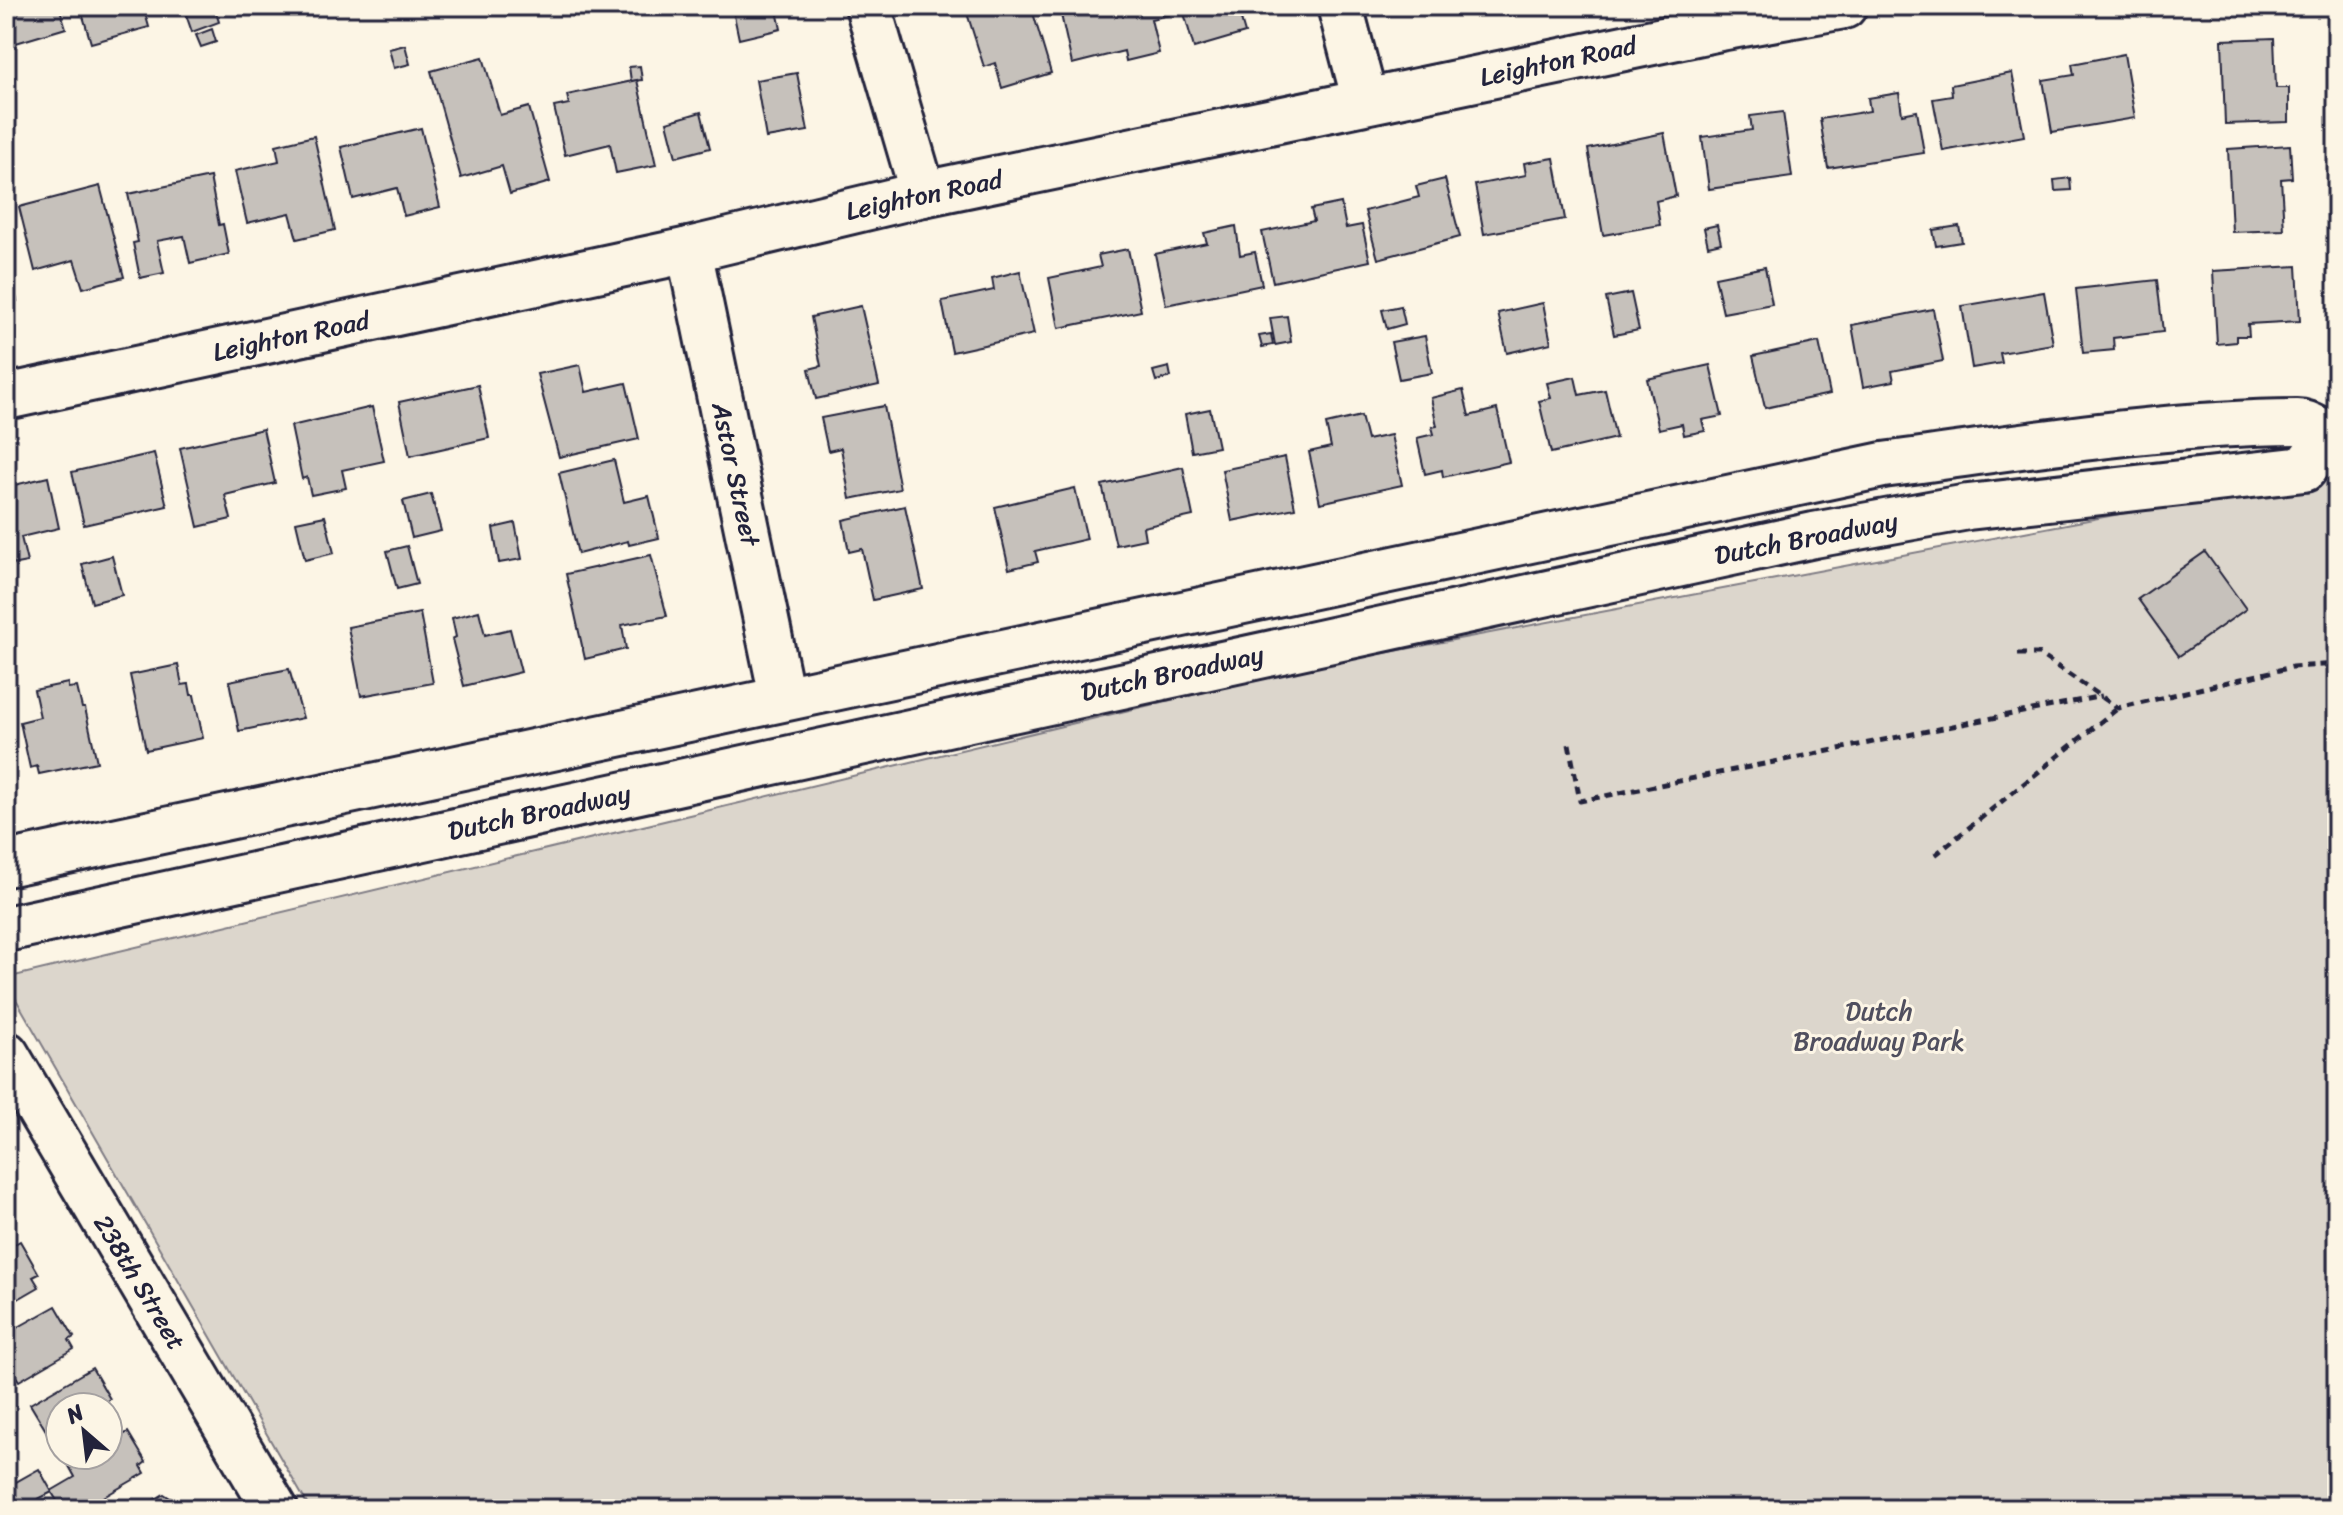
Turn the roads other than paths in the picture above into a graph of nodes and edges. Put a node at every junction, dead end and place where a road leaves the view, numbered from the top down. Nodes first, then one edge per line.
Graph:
1 (868, 6) edge
2 (1340, 6) edge
3 (1844, 6) edge
4 (1365, 101) junction
5 (923, 194) junction
6 (689, 250) junction
7 (6, 397) edge
8 (2333, 434) edge
9 (1434, 561) junction
10 (1450, 611) junction
11 (782, 697) junction
12 (795, 756) junction
13 (6, 864) edge
14 (6, 929) edge
15 (6, 1054) edge
16 (275, 1509) edge

1 - 5 main road
2 - 4 main road
3 - 4 main road, Leighton Road
4 - 5 main road, Leighton Road
5 - 6 main road, Leighton Road
6 - 7 main road, Leighton Road
6 - 11 main road, Astor Street
8 - 9 main road, Dutch Broadway
8 - 10 main road, Dutch Broadway
9 - 10 main road
9 - 11 main road, Dutch Broadway
10 - 12 main road, Dutch Broadway
11 - 12 main road, Astor Street
11 - 13 main road, Dutch Broadway
12 - 14 main road, Dutch Broadway
15 - 16 main road, 238th Street

